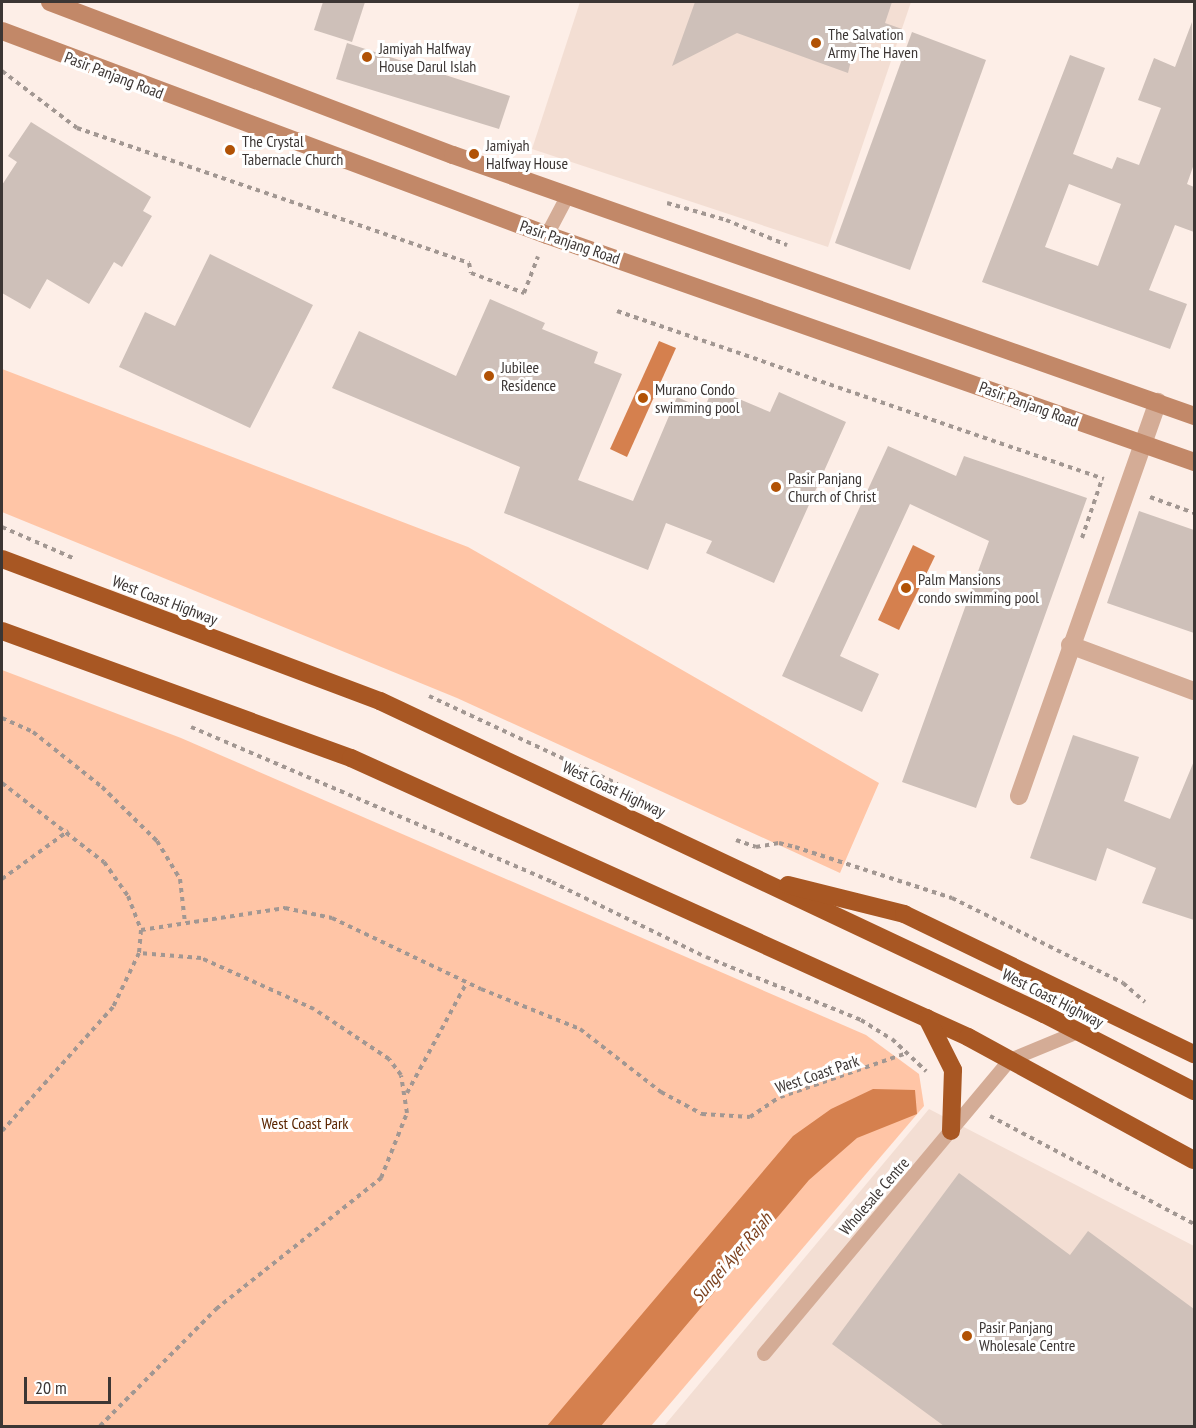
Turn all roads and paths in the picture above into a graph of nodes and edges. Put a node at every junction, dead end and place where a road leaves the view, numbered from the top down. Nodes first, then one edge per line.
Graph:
1 (50, 2) edge
2 (2, 31) edge
3 (2, 71) edge
4 (568, 195) junction
5 (547, 235) junction
6 (617, 311) dead end
7 (1158, 402) junction
8 (1194, 416) edge
9 (1142, 444) junction
10 (1194, 462) edge
11 (1125, 488) junction
12 (1194, 513) edge
13 (2, 527) edge
14 (2, 559) edge
15 (82, 562) dead end
16 (2, 631) edge
17 (1070, 645) junction
18 (1194, 691) edge
19 (423, 693) dead end
20 (2, 718) edge
21 (189, 726) dead end
22 (2, 783) edge
23 (630, 790) dead end
24 (1019, 796) dead end
25 (68, 831) junction
26 (732, 838) dead end
27 (757, 878) junction
28 (2, 879) edge
29 (184, 923) junction
30 (141, 930) junction
31 (139, 953) junction
32 (467, 982) junction
33 (1152, 1008) dead end
34 (927, 1018) junction
35 (1078, 1032) junction
36 (907, 1053) junction
37 (1194, 1054) edge
38 (1010, 1060) junction
39 (952, 1090) junction
40 (1194, 1091) edge
41 (406, 1094) junction
42 (972, 1110) junction
43 (2, 1131) edge
44 (951, 1131) junction
45 (1194, 1160) edge
46 (1194, 1224) edge
47 (764, 1354) dead end
48 (100, 1426) edge

1 - 4 main road
2 - 5 main road, Pasir Panjang Road
3 - 5 path
4 - 5 lane
4 - 7 main road
5 - 9 main road, Pasir Panjang Road
6 - 11 path
7 - 8 main road
7 - 9 street
9 - 10 main road, Pasir Panjang Road
9 - 11 street
11 - 12 path
11 - 17 street
13 - 15 path
14 - 27 highway, West Coast Highway
16 - 34 highway
17 - 18 street
17 - 24 street
19 - 23 path
20 - 29 path
21 - 36 path
22 - 25 path
25 - 28 path
25 - 30 path
26 - 33 path
27 - 35 highway, West Coast Highway
27 - 37 highway
29 - 30 path, West Coast Park
29 - 32 path, West Coast Park
30 - 31 path
31 - 41 path
31 - 43 path
32 - 36 path, West Coast Park
32 - 41 path
34 - 38 highway
34 - 39 highway
35 - 38 lane
35 - 40 highway, West Coast Highway
36 - 39 path
38 - 42 lane, Wholesale Centre
38 - 45 highway
39 - 44 highway
41 - 48 path
42 - 44 lane, Wholesale Centre
42 - 46 path
44 - 47 lane, Wholesale Centre

